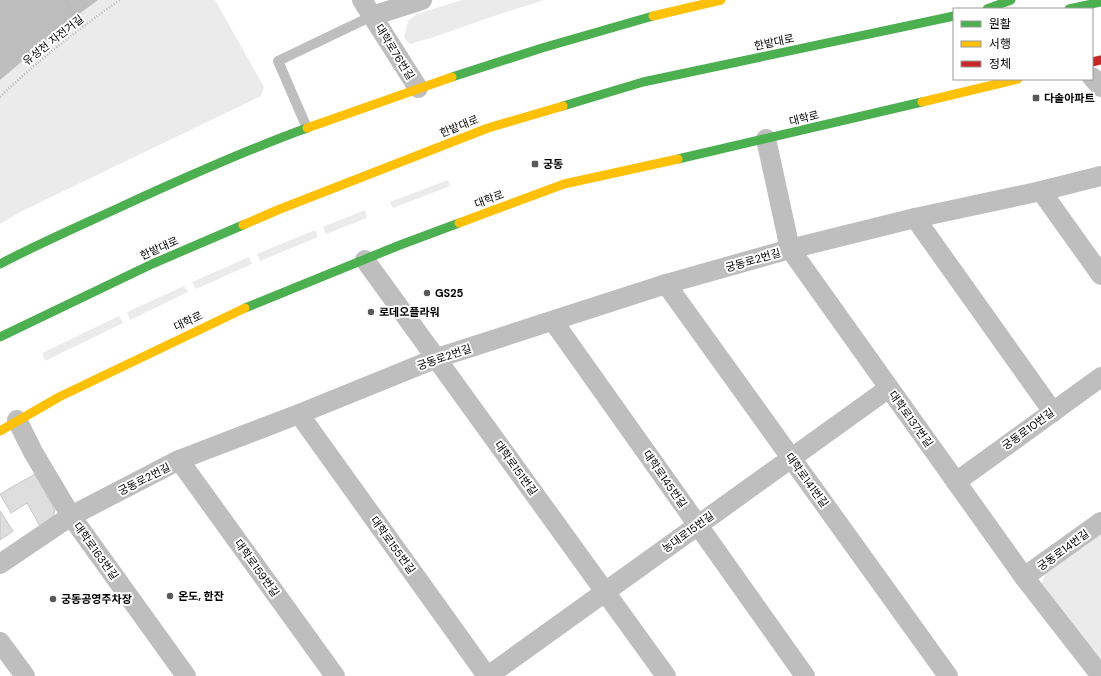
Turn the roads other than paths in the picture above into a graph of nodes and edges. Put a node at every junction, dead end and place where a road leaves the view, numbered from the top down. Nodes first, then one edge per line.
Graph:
1 (422, 0) edge
2 (721, 0) edge
3 (1011, 0) edge
4 (1101, 2) edge
5 (367, 8) edge
6 (991, 8) edge
7 (1074, 8) edge
8 (953, 16) edge
9 (1093, 78) edge
10 (1014, 80) edge
11 (1101, 87) edge
12 (418, 88) junction
13 (307, 128) junction
14 (766, 139) junction
15 (1101, 176) edge
16 (1041, 191) junction
17 (915, 218) junction
18 (790, 249) junction
19 (365, 260) junction
20 (0, 264) edge
21 (1101, 275) edge
22 (666, 284) junction
23 (553, 321) junction
24 (0, 337) edge
25 (437, 358) junction
26 (1101, 377) edge
27 (889, 388) junction
28 (1053, 412) junction
29 (300, 414) junction
30 (17, 420) junction
31 (0, 431) edge
32 (791, 458) junction
33 (179, 460) junction
34 (956, 482) junction
35 (71, 516) junction
36 (1101, 522) edge
37 (698, 525) junction
38 (0, 564) edge
39 (1024, 577) junction
40 (605, 592) junction
41 (0, 642) edge
42 (25, 676) edge
43 (186, 676) edge
44 (335, 676) edge
45 (488, 676) edge
46 (666, 676) edge
47 (805, 676) edge
48 (948, 676) edge
49 (1101, 676) edge

1 - 5 street, 대학로76번길
2 - 12 main road
3 - 6 main road
4 - 7 main road
5 - 12 street, 대학로76번길
5 - 13 lane
8 - 24 main road, 한밭대로
9 - 11 street
10 - 14 main road, 대학로
12 - 13 main road
13 - 20 main road
14 - 18 street, 대학로137번길
14 - 19 main road, 대학로
15 - 16 street, 궁동로2번길
16 - 17 street, 궁동로2번길
16 - 21 street
17 - 18 street, 궁동로2번길
17 - 28 street
18 - 22 street, 궁동로2번길
18 - 27 street, 대학로137번길
19 - 25 street, 대학로151번길
19 - 30 main road, 대학로
22 - 23 street, 궁동로2번길
22 - 32 street, 대학로141번길
23 - 25 street, 궁동로2번길
23 - 37 street, 대학로145번길
25 - 29 street, 궁동로2번길
25 - 40 street, 대학로151번길
26 - 28 street, 궁동로10번길
27 - 32 street, 농대로15번길
27 - 34 street, 대학로137번길
28 - 34 street, 궁동로10번길
29 - 33 street, 궁동로2번길
29 - 45 street, 대학로155번길
30 - 31 main road, 대학로
30 - 35 street, 대학로163번길
32 - 37 street, 농대로15번길
32 - 48 street, 대학로141번길
33 - 35 street, 궁동로2번길
33 - 44 street, 대학로159번길
34 - 39 street, 대학로137번길
35 - 38 street, 궁동로2번길
35 - 43 street, 대학로163번길
36 - 39 street, 궁동로14번길
37 - 40 street, 농대로15번길
37 - 47 street, 대학로145번길
39 - 49 street, 대학로137번길
40 - 45 street, 농대로15번길
40 - 46 street, 대학로151번길
41 - 42 street

